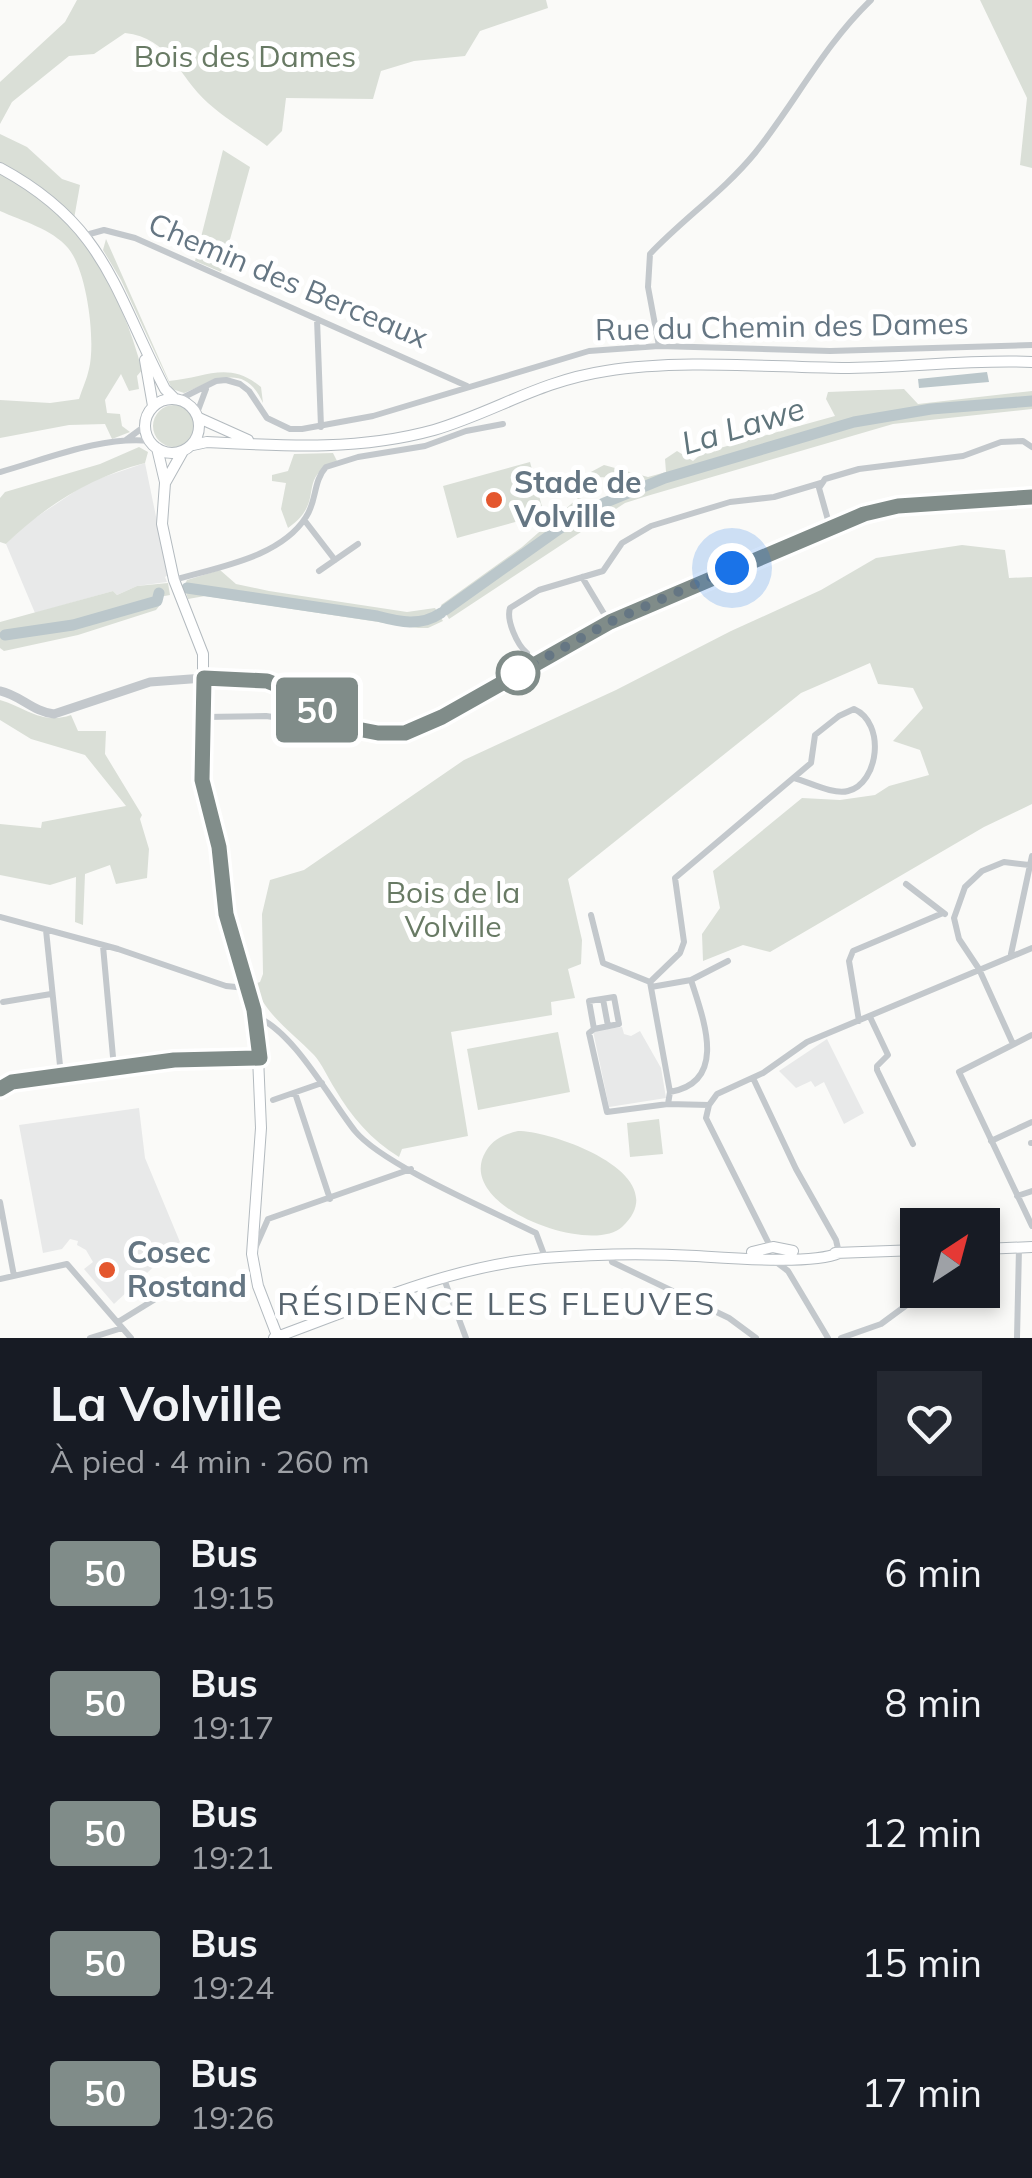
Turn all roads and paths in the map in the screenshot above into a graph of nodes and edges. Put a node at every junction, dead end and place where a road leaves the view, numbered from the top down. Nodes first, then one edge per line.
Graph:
1 (870, 0) edge
2 (0, 168) edge
3 (86, 235) junction
4 (317, 318) junction
5 (659, 346) junction
6 (1032, 346) edge
7 (144, 349) junction
8 (1032, 362) edge
9 (468, 386) junction
10 (206, 388) junction
11 (178, 399) junction
12 (153, 406) junction
13 (198, 416) junction
14 (503, 424) dead end
15 (145, 426) junction
16 (321, 427) junction
17 (125, 440) junction
18 (153, 445) junction
19 (263, 445) junction
20 (188, 448) junction
21 (1032, 448) edge
22 (0, 472) edge
23 (165, 483) junction
24 (820, 483) junction
25 (1032, 497) edge
26 (304, 521) junction
27 (830, 527) junction
28 (358, 544) dead end
29 (334, 560) junction
30 (319, 572) dead end
31 (582, 577) junction
32 (174, 580) junction
33 (610, 622) junction
34 (527, 653) dead end
35 (204, 678) junction
36 (0, 691) edge
37 (202, 717) junction
38 (326, 717) junction
39 (794, 778) junction
40 (1032, 856) edge
41 (1029, 865) junction
42 (906, 884) dead end
43 (1020, 904) junction
44 (1032, 907) edge
45 (944, 913) junction
46 (591, 915) dead end
47 (0, 917) edge
48 (954, 918) junction
49 (46, 930) junction
50 (103, 946) junction
51 (1032, 948) edge
52 (1011, 956) junction
53 (728, 960) dead end
54 (979, 969) junction
55 (691, 980) junction
56 (651, 984) junction
57 (247, 988) junction
58 (51, 994) junction
59 (2, 1002) dead end
60 (254, 1016) junction
61 (870, 1017) junction
62 (859, 1021) junction
63 (591, 1031) junction
64 (1032, 1034) edge
65 (1013, 1044) junction
66 (260, 1058) junction
67 (114, 1068) junction
68 (61, 1076) junction
69 (753, 1078) junction
70 (322, 1083) junction
71 (0, 1089) edge
72 (670, 1092) junction
73 (295, 1093) junction
74 (273, 1100) dead end
75 (668, 1104) junction
76 (709, 1105) junction
77 (1032, 1122) edge
78 (991, 1141) junction
79 (913, 1144) dead end
80 (411, 1169) junction
81 (1032, 1191) edge
82 (1017, 1196) junction
83 (330, 1199) junction
84 (0, 1202) edge
85 (1032, 1226) edge
86 (1032, 1246) edge
87 (1019, 1247) junction
88 (1000, 1248) edge
89 (900, 1251) edge
90 (252, 1254) junction
91 (773, 1254) junction
92 (839, 1254) junction
93 (611, 1256) junction
94 (545, 1258) junction
95 (14, 1276) junction
96 (0, 1279) edge
97 (444, 1279) junction
98 (170, 1290) dead end
99 (903, 1308) edge
100 (269, 1314) junction
101 (316, 1322) junction
102 (120, 1325) junction
103 (90, 1338) edge
104 (131, 1338) edge
105 (276, 1338) edge
106 (466, 1338) edge
107 (756, 1338) edge
108 (828, 1338) edge
109 (841, 1338) edge
110 (1017, 1338) edge

1 - 5 street
2 - 3 main road
3 - 4 street, Chemin des Berceaux
3 - 7 main road
4 - 9 street, Chemin des Berceaux
4 - 16 street
5 - 6 street, Rue du Chemin des Dames
5 - 9 street, Rue du Chemin des Dames
7 - 11 main road
7 - 12 main road
8 - 19 main road
9 - 16 street, Rue du Chemin des Dames
10 - 11 street, Rue du Chemin des Dames
10 - 13 street
10 - 16 street, Rue du Chemin des Dames
11 - 12 main road
11 - 13 main road
12 - 15 main road
13 - 19 main road
13 - 20 main road
14 - 26 street
15 - 17 street
15 - 18 main road
17 - 18 street
17 - 22 street
18 - 20 main road
18 - 23 main road
19 - 20 main road
20 - 23 main road
21 - 24 street
23 - 32 main road
24 - 27 street
24 - 31 street
25 - 27 street
26 - 29 street
26 - 32 street
27 - 33 street
28 - 29 street
29 - 30 street
31 - 33 street
31 - 34 street
32 - 35 main road
33 - 38 street
35 - 36 street
35 - 37 main road
35 - 38 street
37 - 38 street
37 - 57 main road
39 - 39 street
39 - 56 street
40 - 41 street
41 - 43 street
41 - 48 street
42 - 45 street
43 - 44 street
43 - 52 street
45 - 48 street
45 - 62 street
46 - 56 street
47 - 49 street
48 - 54 street
49 - 50 street
49 - 58 street
50 - 57 street
50 - 67 street
51 - 52 street
52 - 54 street
53 - 55 street
54 - 61 street
54 - 65 street
55 - 56 street
55 - 72 street
56 - 72 street
57 - 60 main road
58 - 59 street
58 - 68 street
60 - 66 main road
60 - 70 street
61 - 62 street
61 - 79 street
62 - 69 street
63 - 63 street
63 - 75 street
64 - 65 street
65 - 78 street
66 - 67 street
66 - 90 main road
67 - 68 street
68 - 71 street
69 - 76 street
69 - 92 street
70 - 73 street
70 - 80 street
72 - 75 street
73 - 74 street
73 - 83 street
75 - 76 street
76 - 91 street
77 - 78 street
78 - 82 street
80 - 83 street
80 - 94 street
81 - 82 street
82 - 85 street
83 - 90 street
84 - 95 street
86 - 87 main road
87 - 88 main road
87 - 110 street
89 - 92 main road
90 - 100 main road
91 - 92 main road
91 - 93 main road
91 - 108 street
93 - 94 main road
93 - 107 street
94 - 97 main road
95 - 96 street
95 - 102 street
97 - 101 main road
97 - 106 street
98 - 102 street
99 - 109 street
100 - 101 main road
100 - 105 main road
101 - 105 main road
102 - 103 street
102 - 104 street

